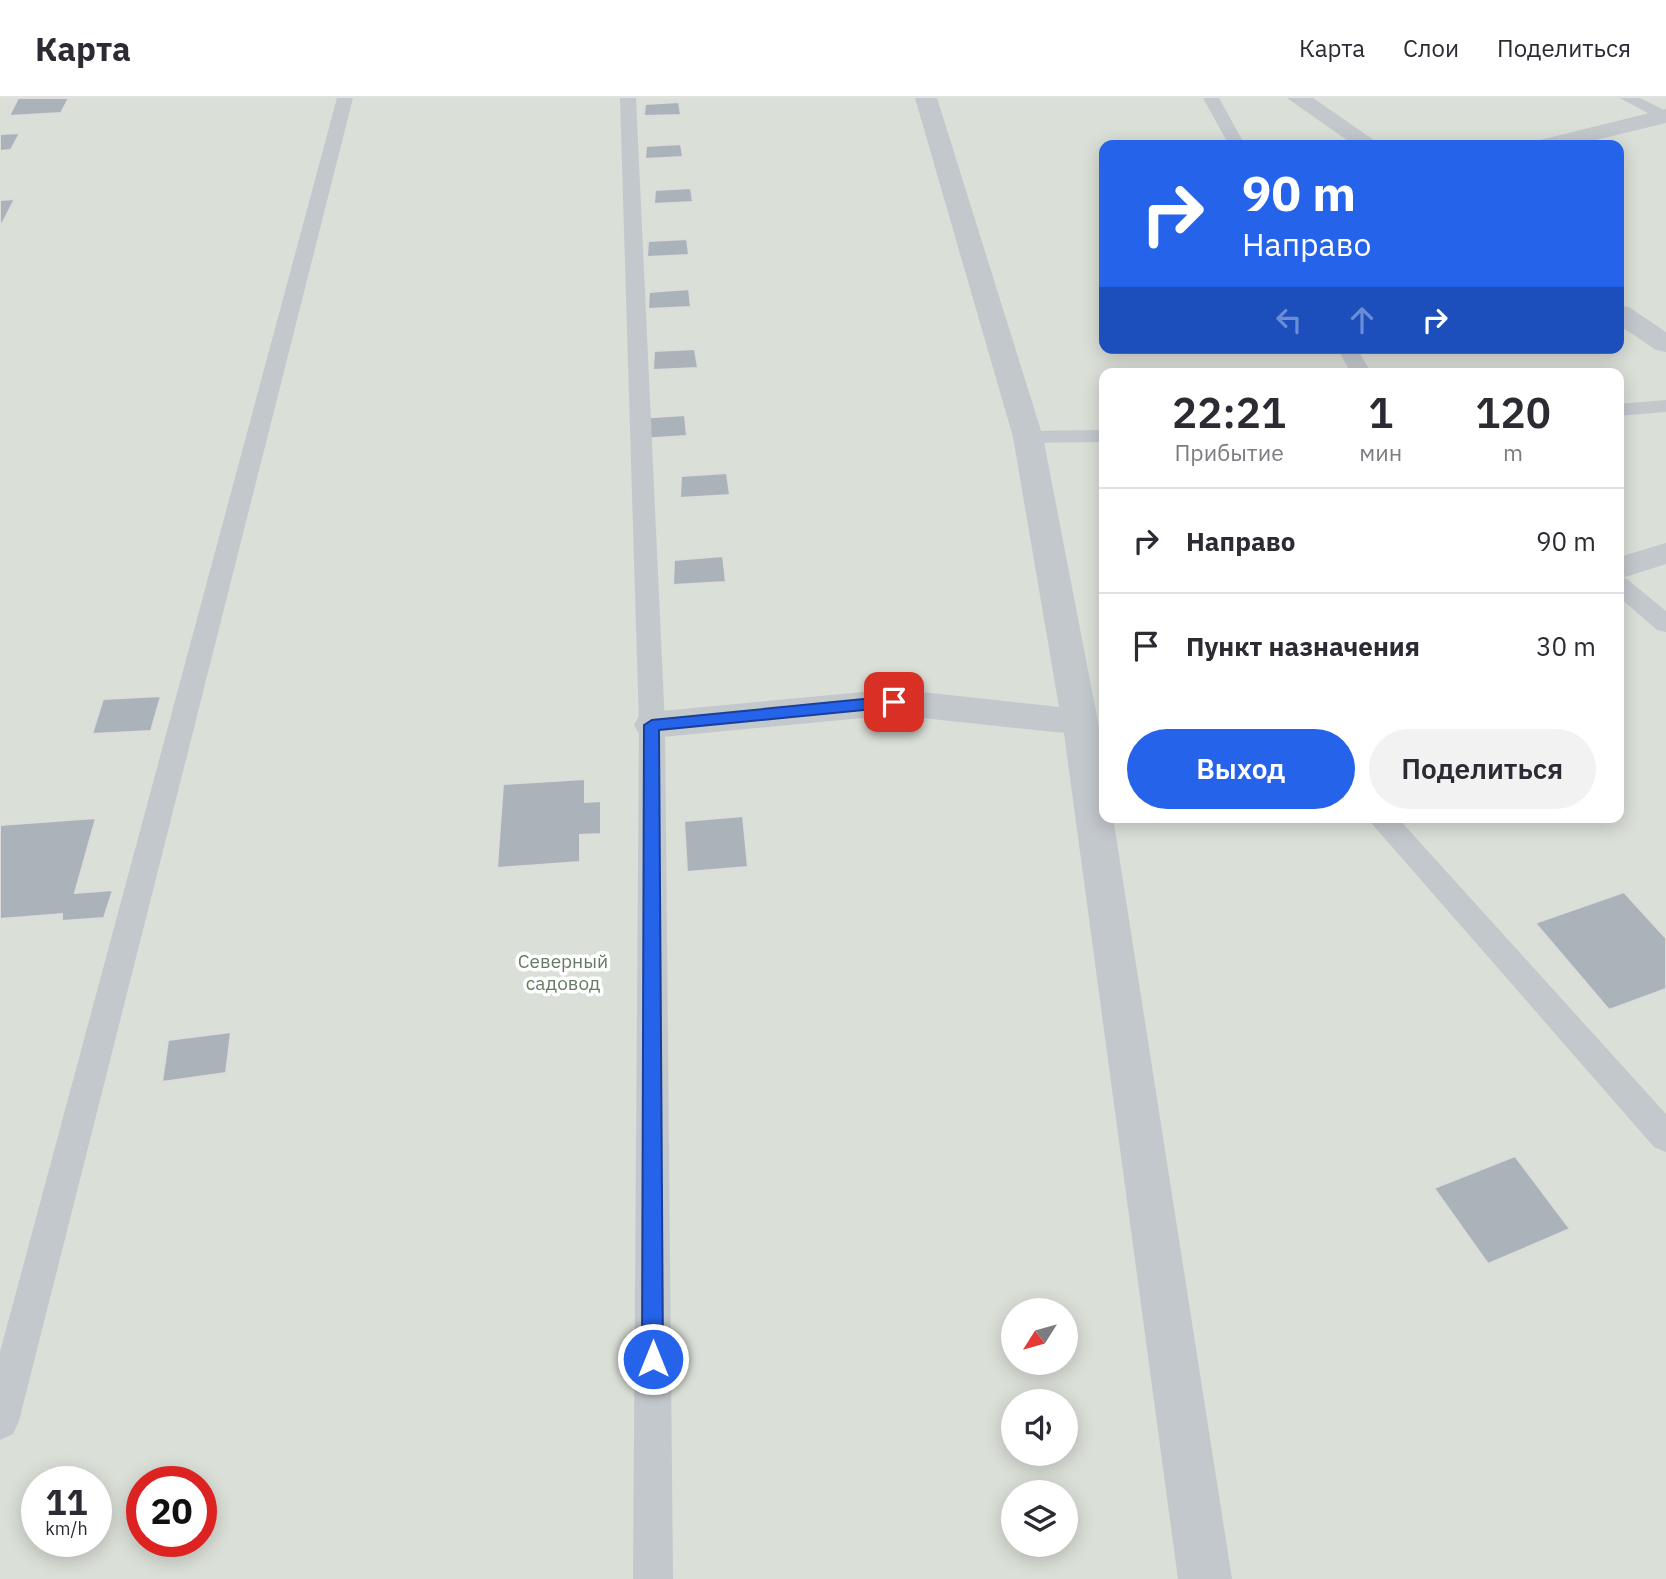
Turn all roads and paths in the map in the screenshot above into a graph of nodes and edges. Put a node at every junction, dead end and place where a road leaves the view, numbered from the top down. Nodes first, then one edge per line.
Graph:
1 (345, 98) edge
2 (628, 98) edge
3 (926, 98) edge
4 (1211, 98) edge
5 (1298, 98) edge
6 (1628, 98) edge
7 (1665, 117) edge
8 (1234, 140) edge
9 (1361, 140) edge
10 (1569, 140) edge
11 (1624, 316) edge
12 (1666, 344) edge
13 (1666, 406) edge
14 (1624, 410) edge
15 (1099, 436) edge
16 (1028, 437) junction
17 (1666, 553) edge
18 (1624, 566) edge
19 (1624, 589) edge
20 (1666, 624) edge
21 (1080, 722) junction
22 (652, 725) junction
23 (1098, 798) edge
24 (1101, 823) edge
25 (1385, 823) edge
26 (1666, 1137) edge
27 (0, 1421) edge
28 (653, 1579) edge
29 (1205, 1579) edge

1 - 27 lane
2 - 22 lane
3 - 16 street
4 - 8 lane
5 - 9 street
6 - 7 lane
7 - 10 street
11 - 12 street
13 - 14 lane
15 - 16 lane
16 - 21 street
17 - 18 street
19 - 20 lane
21 - 22 street
21 - 23 street
22 - 28 lane
24 - 29 street
25 - 26 lane

